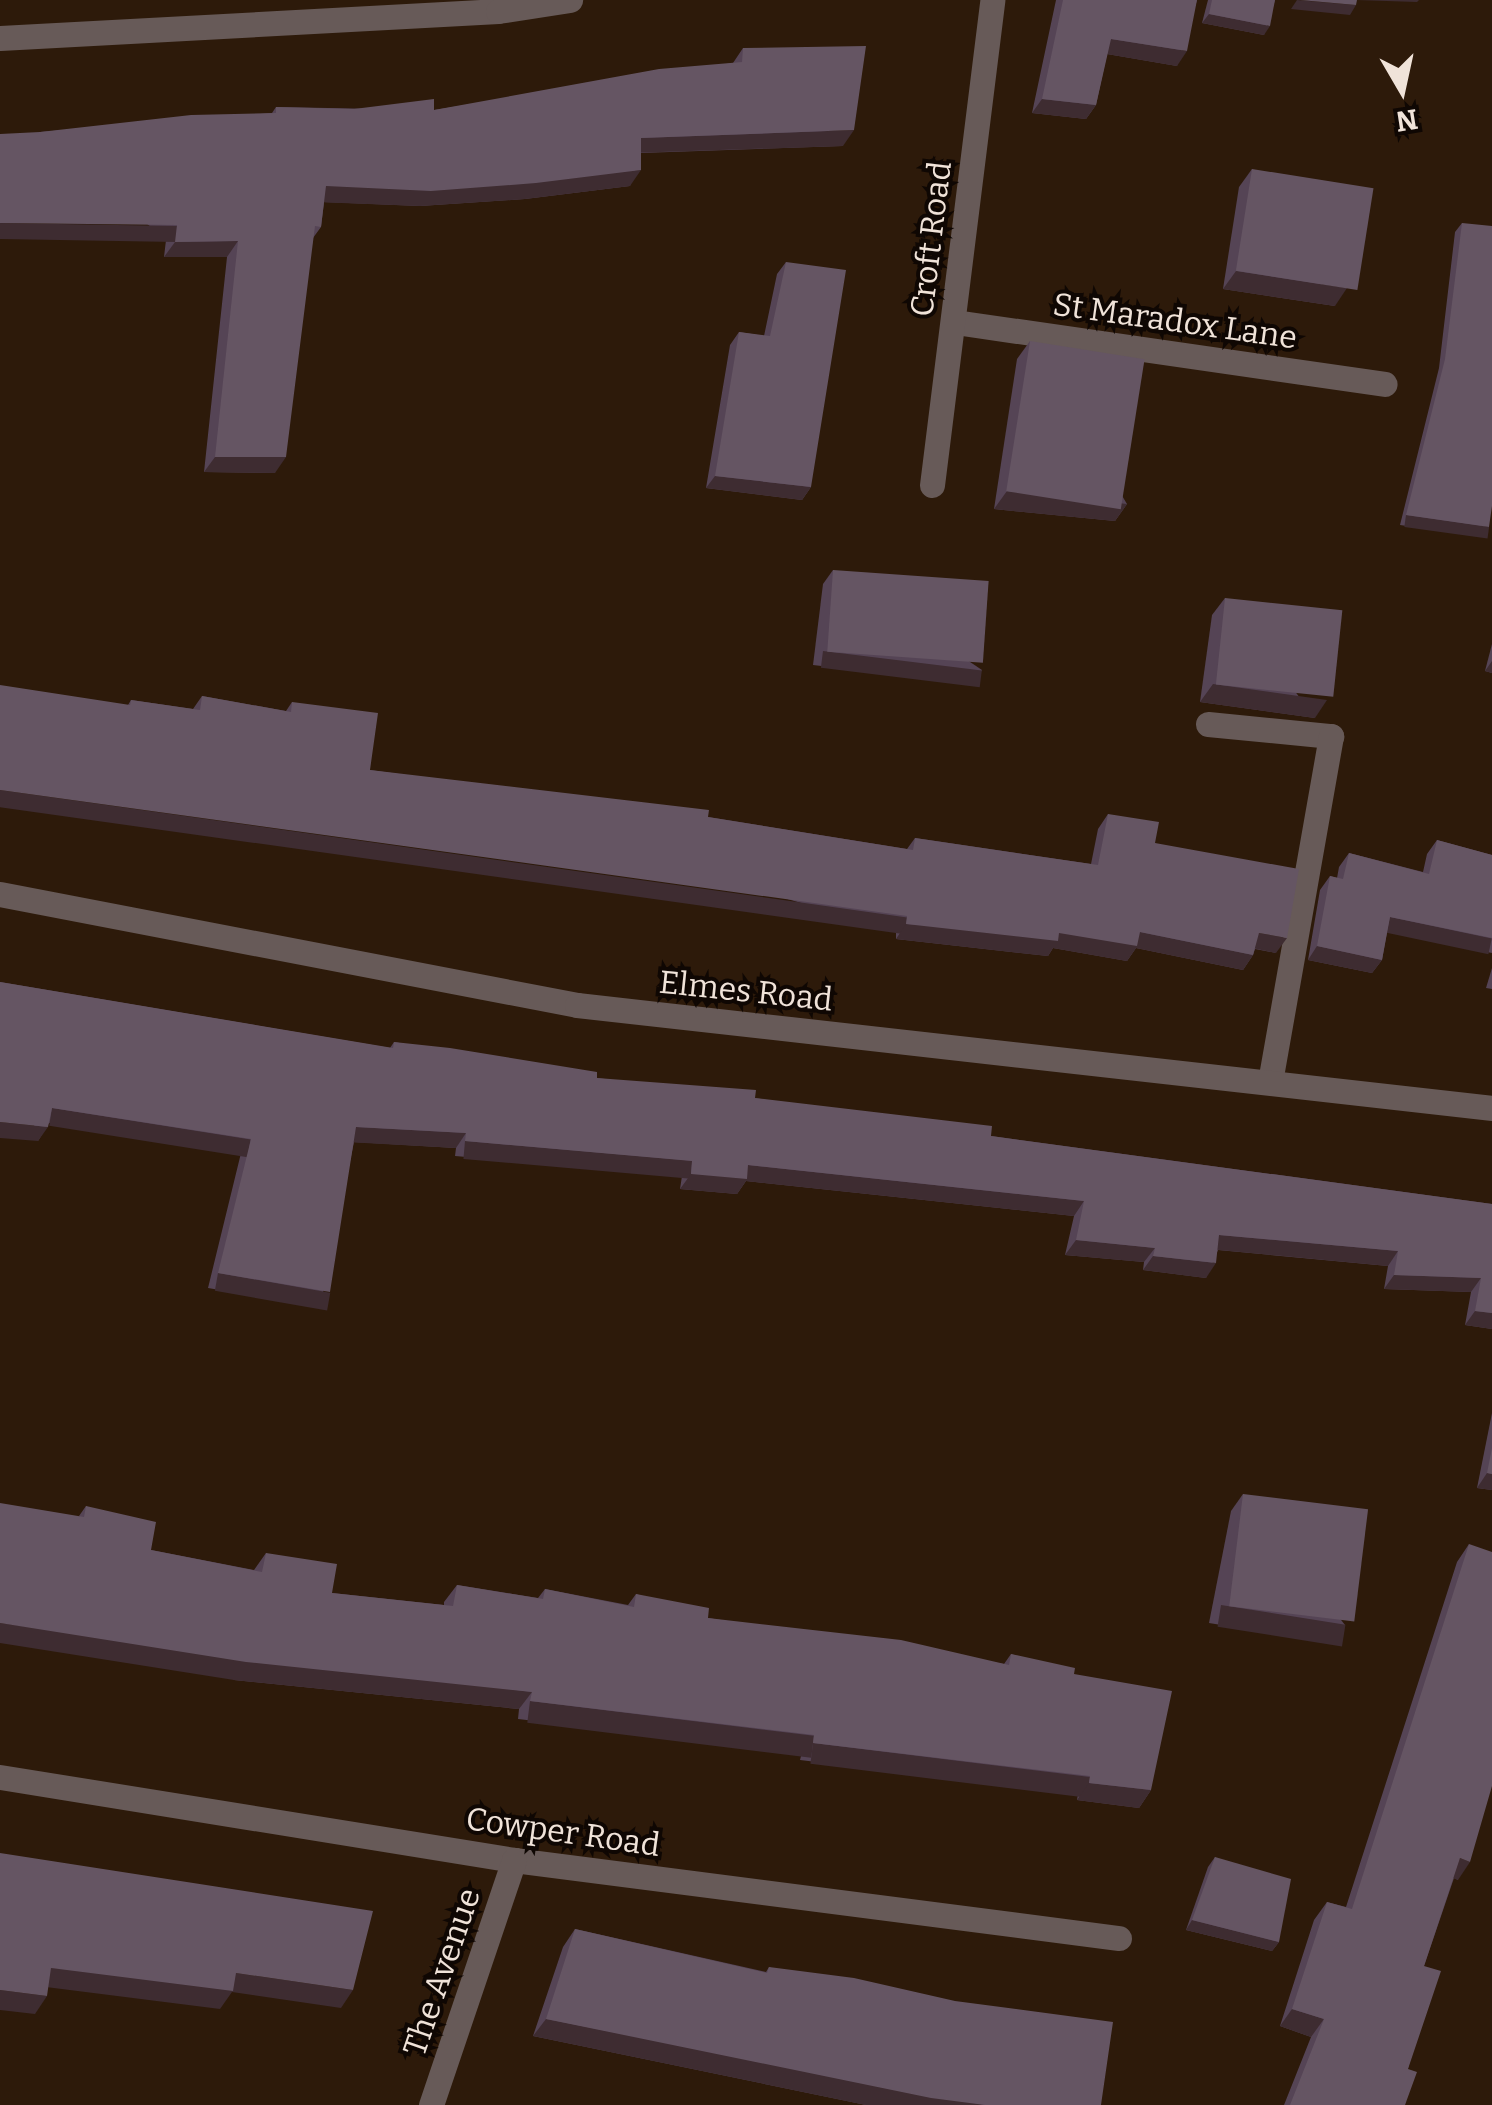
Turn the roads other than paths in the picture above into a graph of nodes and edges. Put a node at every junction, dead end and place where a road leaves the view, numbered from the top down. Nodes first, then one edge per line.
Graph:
1 (570, 0) edge
2 (992, 0) edge
3 (0, 38) edge
4 (954, 322) junction
5 (1386, 384) dead end
6 (932, 485) dead end
7 (1208, 724) dead end
8 (0, 894) edge
9 (1270, 1082) junction
10 (1492, 1108) edge
11 (0, 1777) edge
12 (514, 1860) junction
13 (1119, 1938) dead end
14 (431, 2105) edge

1 - 3 street
2 - 4 street, Croft Road
4 - 5 street, St Maradox Lane
4 - 6 street, Croft Road
7 - 9 street
8 - 9 street, Elmes Road
9 - 10 street, Elmes Road
11 - 12 street, Cowper Road
12 - 13 street, Cowper Road
12 - 14 street, The Avenue

